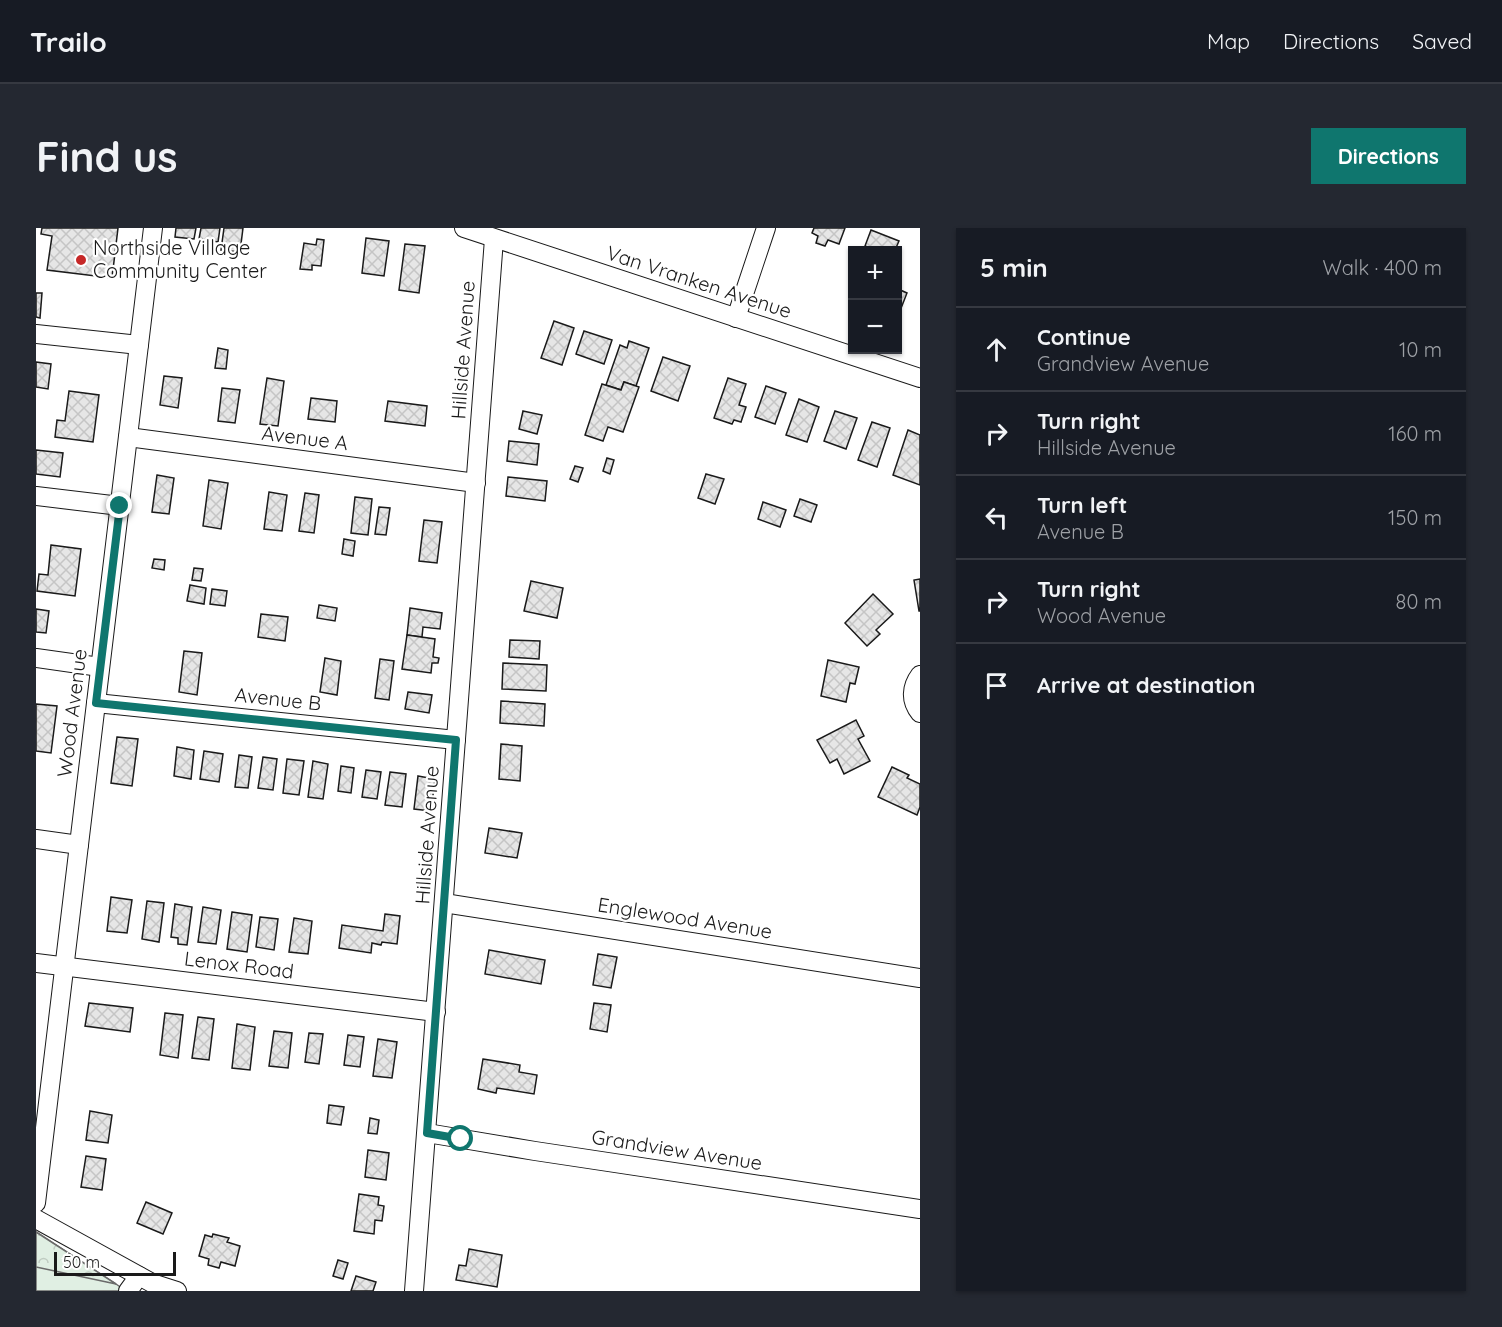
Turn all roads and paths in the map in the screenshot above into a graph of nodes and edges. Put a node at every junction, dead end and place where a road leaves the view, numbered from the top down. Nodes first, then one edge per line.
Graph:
1 (153, 228) edge
2 (464, 228) edge
3 (766, 228) edge
4 (494, 239) junction
5 (736, 318) junction
6 (36, 334) edge
7 (139, 345) junction
8 (920, 378) edge
9 (128, 437) junction
10 (476, 483) junction
11 (36, 496) edge
12 (120, 506) junction
13 (36, 658) edge
14 (100, 667) junction
15 (920, 675) edge
16 (96, 703) junction
17 (920, 713) edge
18 (456, 740) junction
19 (36, 839) edge
20 (79, 845) junction
21 (444, 903) junction
22 (36, 963) edge
23 (64, 966) junction
24 (920, 978) edge
25 (436, 1012) junction
26 (427, 1133) junction
27 (36, 1203) edge
28 (920, 1209) edge
29 (36, 1219) edge
30 (139, 1276) junction
31 (128, 1291) edge
32 (177, 1291) edge
33 (414, 1291) edge

1 - 7 street, Wood Avenue
2 - 4 street, Van Vranken Avenue
3 - 5 street
4 - 5 street, Van Vranken Avenue
4 - 10 street, Hillside Avenue
5 - 8 street, Van Vranken Avenue
6 - 7 street
7 - 9 street, Wood Avenue
9 - 10 street, Avenue A
9 - 12 street, Wood Avenue
10 - 18 street, Hillside Avenue
11 - 12 street
12 - 14 street, Wood Avenue
13 - 14 street
14 - 16 street, Wood Avenue
15 - 17 street
16 - 18 street, Avenue B
16 - 20 street, Wood Avenue
18 - 21 street, Hillside Avenue
19 - 20 street
20 - 23 street, Wood Avenue
21 - 24 street, Englewood Avenue
21 - 25 street, Hillside Avenue
22 - 23 street, Lenox Road
23 - 25 street, Lenox Road
23 - 27 street, Wood Avenue
25 - 26 street, Hillside Avenue
26 - 28 street, Grandview Avenue
26 - 33 street, Hillside Avenue
29 - 30 street
30 - 31 street
30 - 32 street

